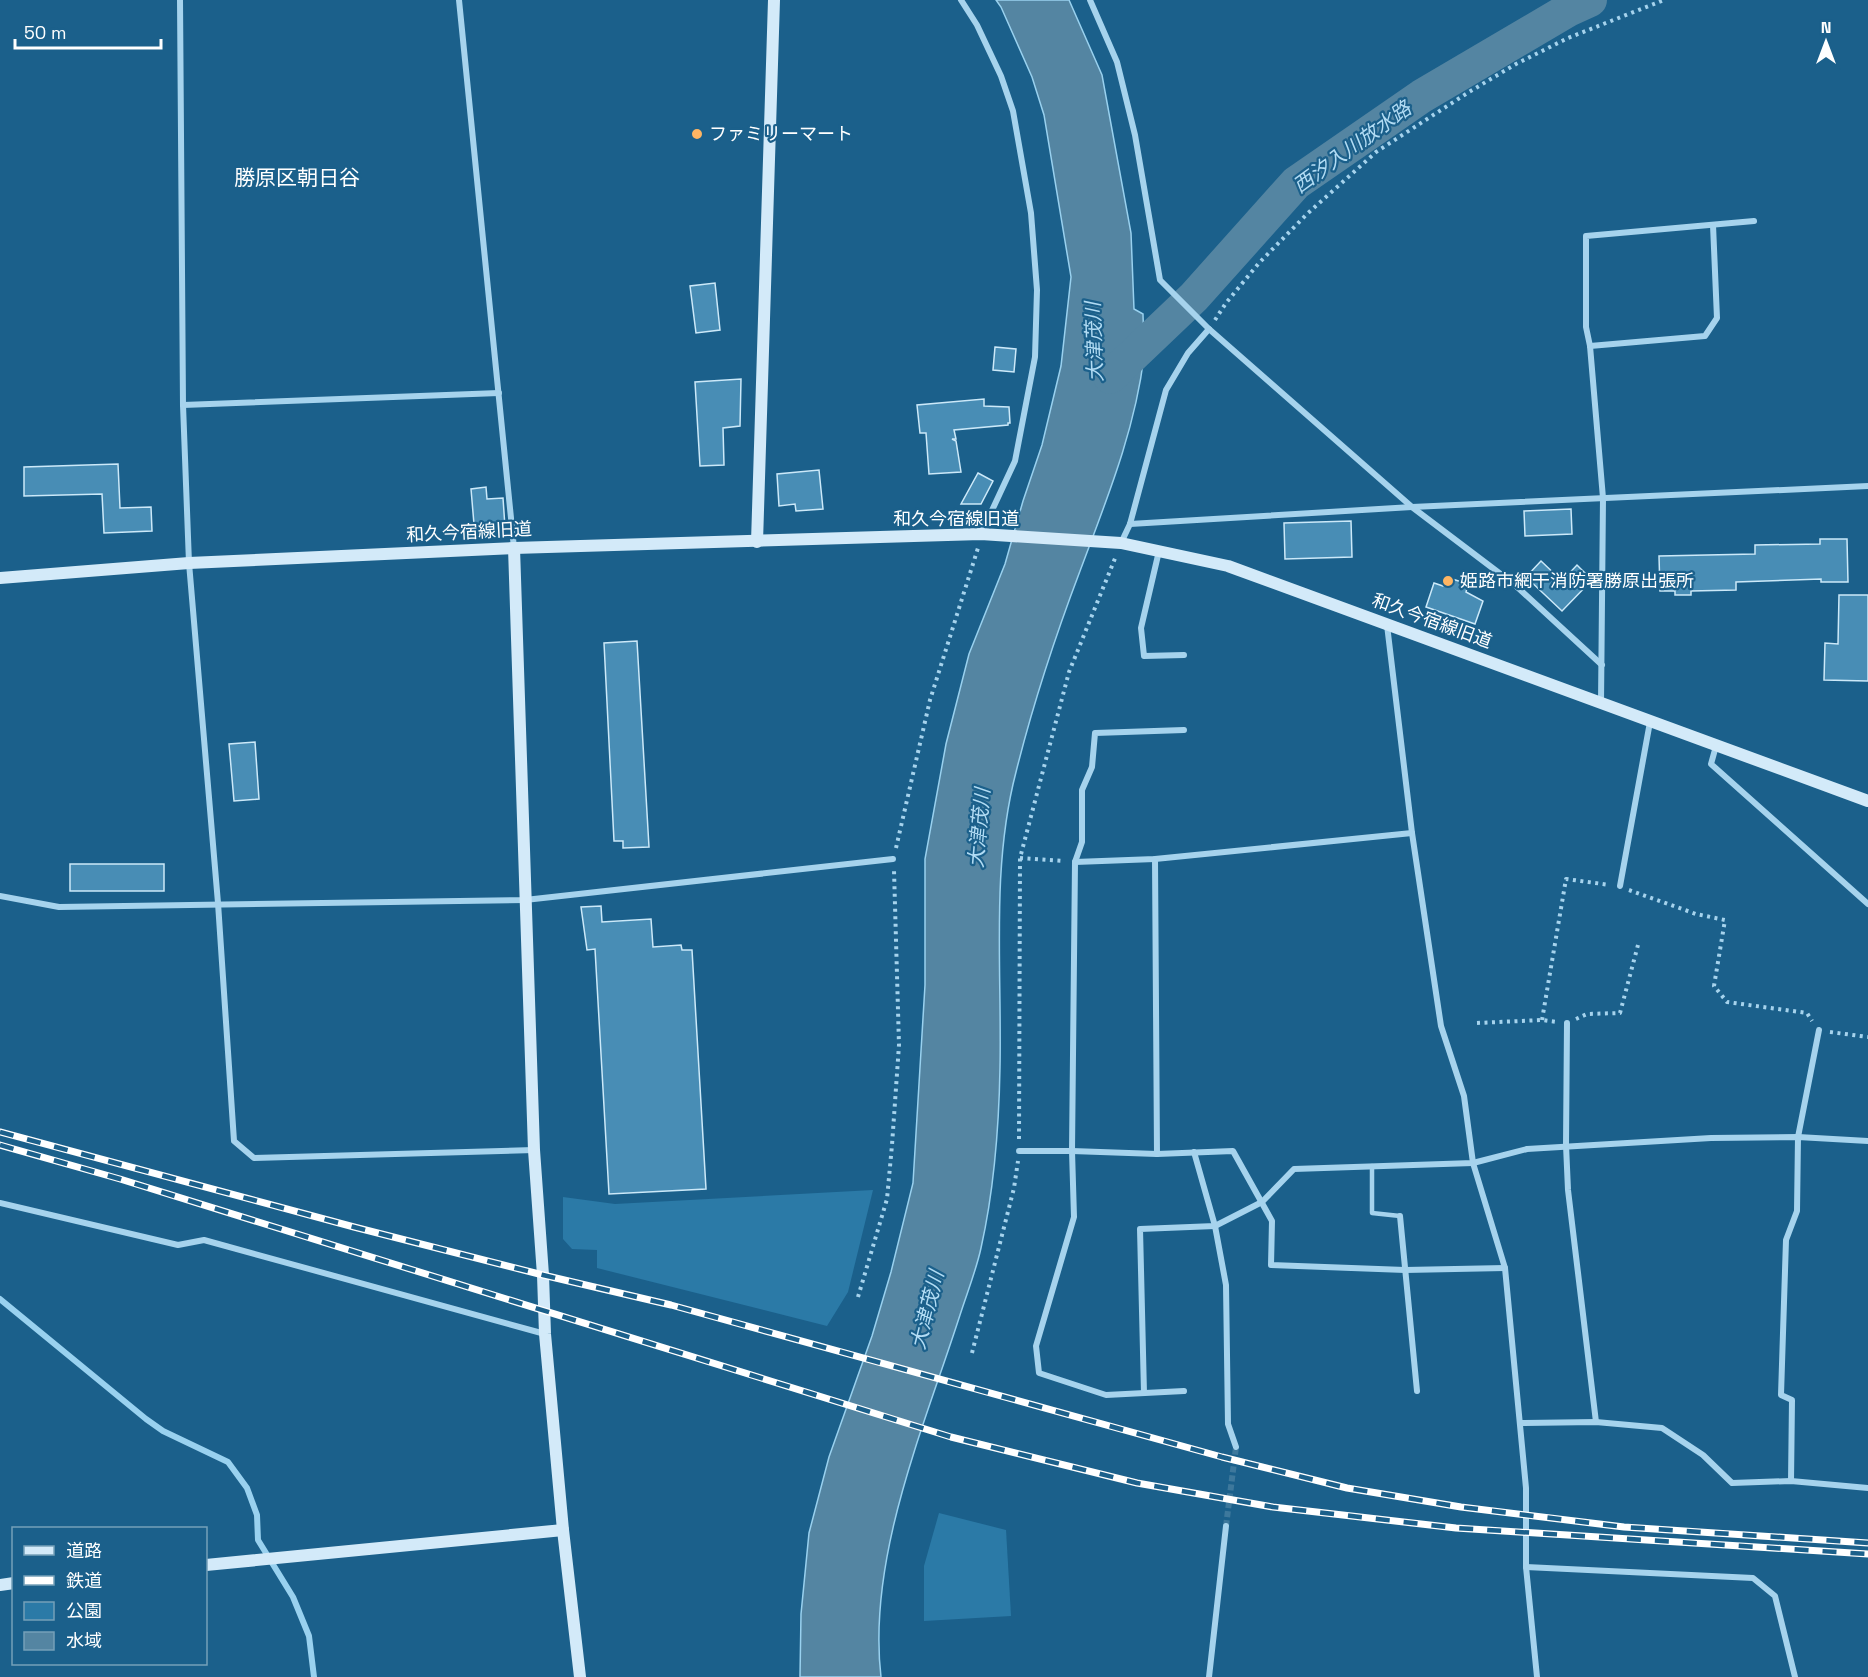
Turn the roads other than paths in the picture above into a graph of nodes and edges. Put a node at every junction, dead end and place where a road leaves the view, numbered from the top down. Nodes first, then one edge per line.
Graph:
1 (180, 0) edge
2 (459, 0) edge
3 (774, 0) edge
4 (961, 0) edge
5 (1090, 0) edge
6 (1754, 221) dead end
7 (1713, 225) junction
8 (1209, 329) junction
9 (1590, 345) junction
10 (499, 393) junction
11 (183, 405) junction
12 (1868, 486) edge
13 (1603, 498) junction
14 (1412, 507) junction
15 (1130, 524) junction
16 (981, 534) junction
17 (757, 542) junction
18 (1122, 543) junction
19 (514, 548) junction
20 (1159, 551) junction
21 (189, 563) junction
22 (0, 578) edge
23 (1387, 624) junction
24 (1184, 655) dead end
25 (1602, 664) junction
26 (1601, 703) junction
27 (1650, 721) junction
28 (1184, 730) dead end
29 (1716, 745) junction
30 (1868, 801) edge
31 (1412, 833) junction
32 (893, 859) road end
33 (1155, 859) junction
34 (1075, 862) junction
35 (1620, 886) road end
36 (0, 896) edge
37 (525, 900) junction
38 (218, 903) junction
39 (1868, 904) edge
40 (1567, 1023) road end
41 (1819, 1030) road end
42 (1798, 1137) junction
43 (1868, 1141) edge
44 (1566, 1145) junction
45 (534, 1150) junction
46 (1072, 1151) junction
47 (1019, 1152) road end
48 (1194, 1152) junction
49 (1157, 1154) junction
50 (1473, 1163) junction
51 (1372, 1166) junction
52 (1262, 1202) junction
53 (0, 1203) edge
54 (1400, 1216) joint
55 (1215, 1226) junction
56 (1505, 1268) junction
57 (1405, 1270) junction
58 (545, 1334) junction
59 (1184, 1391) dead end
60 (1417, 1391) dead end
61 (1144, 1393) junction
62 (1520, 1422) junction
63 (1596, 1422) junction
64 (1236, 1447) tunnel mouth
65 (1791, 1481) junction
66 (1868, 1488) edge
67 (1226, 1526) tunnel mouth
68 (562, 1530) junction
69 (207, 1565) edge
70 (1526, 1567) junction
71 (580, 1677) edge
72 (1209, 1677) edge
73 (1537, 1677) edge
74 (1795, 1677) edge

1 - 11 street
2 - 10 street
3 - 17 street
4 - 16 street
5 - 8 street
6 - 7 street
7 - 9 street
7 - 9 street
8 - 14 street
8 - 15 street
9 - 13 street
10 - 11 street
10 - 19 street
11 - 21 street
12 - 13 street
13 - 14 street
13 - 25 street
14 - 15 street
14 - 25 street
15 - 18 street
16 - 17 street, 和久今宿線旧道
16 - 18 street, 和久今宿線旧道
17 - 19 street, 和久今宿線旧道
18 - 20 street, 和久今宿線旧道
19 - 21 street, 和久今宿線旧道
19 - 37 street
20 - 23 street, 和久今宿線旧道
20 - 24 street
21 - 22 street, 和久今宿線旧道
21 - 38 street
23 - 26 street, 和久今宿線旧道
23 - 31 street
25 - 26 street
26 - 27 street, 和久今宿線旧道
27 - 29 street, 和久今宿線旧道
27 - 35 street
28 - 34 street
29 - 30 street, 和久今宿線旧道
29 - 39 street
31 - 33 street
31 - 50 street
32 - 37 street
33 - 34 street
33 - 49 street
34 - 46 street
36 - 38 street
37 - 38 street
37 - 45 street
38 - 45 street
40 - 44 street
41 - 42 street
42 - 43 street
42 - 44 street
42 - 65 street
44 - 50 street
44 - 63 street
45 - 58 street
46 - 47 street
46 - 49 street
46 - 61 street
48 - 49 street
48 - 52 street
48 - 55 street
50 - 51 street
50 - 56 street
51 - 52 street
51 - 54 lane
52 - 55 street
52 - 57 street
53 - 58 street
54 - 57 street
55 - 61 street
55 - 64 street
56 - 57 street
56 - 62 street
57 - 60 street
58 - 68 street
59 - 61 street
62 - 63 street
62 - 70 street
63 - 65 street
65 - 66 street
67 - 72 street
68 - 69 street
68 - 71 street
70 - 73 street
70 - 74 street

